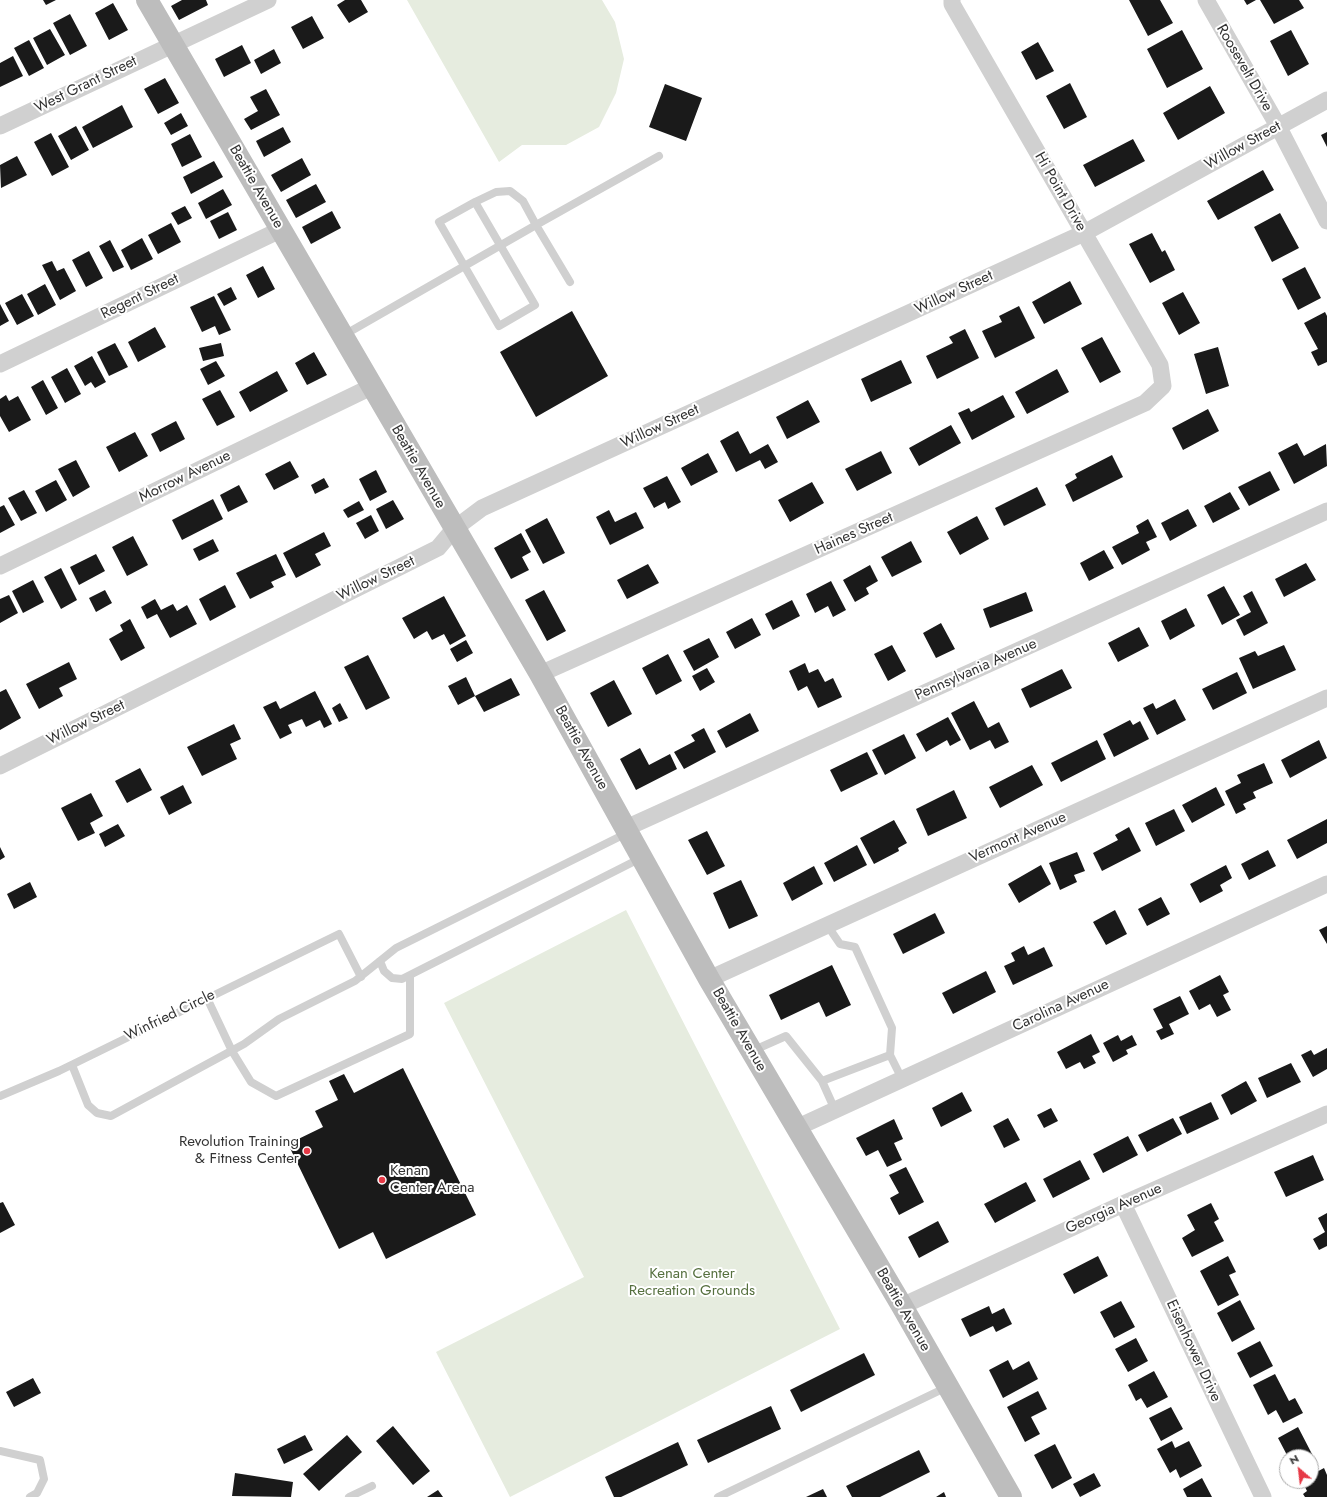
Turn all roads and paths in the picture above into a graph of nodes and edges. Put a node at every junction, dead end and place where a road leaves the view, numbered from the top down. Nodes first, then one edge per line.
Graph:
1 (147, 0) edge
2 (268, 0) edge
3 (952, 0) edge
4 (1206, 0) edge
5 (173, 44) junction
6 (1327, 100) edge
7 (0, 126) edge
8 (1278, 126) junction
9 (659, 156) dead end
10 (475, 202) junction
11 (1327, 221) edge
12 (536, 225) junction
13 (280, 230) junction
14 (1084, 233) junction
15 (500, 246) junction
16 (464, 266) junction
17 (570, 282) dead end
18 (342, 336) junction
19 (0, 364) edge
20 (1163, 386) joint
21 (371, 387) junction
22 (1327, 511) edge
23 (454, 529) junction
24 (0, 566) edge
25 (540, 674) junction
26 (1327, 698) edge
27 (0, 766) edge
28 (627, 830) junction
29 (642, 858) junction
30 (1327, 884) edge
31 (827, 925) junction
32 (380, 961) junction
33 (410, 976) junction
34 (361, 977) junction
35 (709, 978) junction
36 (207, 998) junction
37 (232, 1051) junction
38 (751, 1052) junction
39 (890, 1055) junction
40 (72, 1065) junction
41 (902, 1079) junction
42 (822, 1081) junction
43 (0, 1096) edge
44 (835, 1110) junction
45 (1327, 1114) edge
46 (796, 1128) junction
47 (1123, 1204) junction
48 (902, 1306) junction
49 (948, 1386) junction
50 (0, 1451) edge
51 (372, 1486) dead end
52 (30, 1497) edge
53 (349, 1497) edge
54 (718, 1497) edge
55 (1011, 1497) edge
56 (1262, 1497) edge

1 - 5 street, Beattie Avenue
2 - 5 street, West Grant Street
3 - 14 street, Hi Point Drive
4 - 8 street, Roosevelt Drive
5 - 7 street, West Grant Street
5 - 13 street, Beattie Avenue
6 - 8 street, Willow Street
8 - 11 street, Roosevelt Drive
8 - 14 street, Willow Street
9 - 12 lane
10 - 12 lane
10 - 15 lane
10 - 16 lane
12 - 15 lane
12 - 17 lane
13 - 18 street, Beattie Avenue
13 - 19 street, Regent Street
14 - 20 street, Hi Point Drive
14 - 23 street, Willow Street
15 - 16 lane
15 - 16 lane
16 - 18 lane
18 - 21 street, Beattie Avenue
20 - 25 street, Haines Street
21 - 23 street, Beattie Avenue
21 - 24 street, Morrow Avenue
22 - 28 street, Pennsylvania Avenue
23 - 25 street, Beattie Avenue
23 - 27 street, Willow Street
25 - 28 street, Beattie Avenue
26 - 31 street, Vermont Avenue
28 - 29 street, Beattie Avenue
28 - 32 lane
29 - 33 lane
29 - 35 street, Beattie Avenue
30 - 41 street, Carolina Avenue
31 - 35 street, Vermont Avenue
31 - 39 lane
32 - 33 lane
32 - 34 lane
33 - 37 lane
34 - 36 lane, Winfried Circle
34 - 37 lane
35 - 38 street, Beattie Avenue
36 - 37 lane
36 - 40 lane, Winfried Circle
37 - 40 lane
38 - 42 lane
38 - 46 street, Beattie Avenue
39 - 41 lane
39 - 42 lane
40 - 43 lane, Winfried Circle
41 - 44 street, Carolina Avenue
42 - 44 lane
44 - 46 street, Carolina Avenue
45 - 47 street, Georgia Avenue
46 - 48 street, Beattie Avenue
47 - 48 street, Georgia Avenue
47 - 56 street, Eisenhower Drive
48 - 49 street, Beattie Avenue
49 - 54 lane
49 - 55 street, Beattie Avenue
50 - 52 lane
51 - 53 lane

